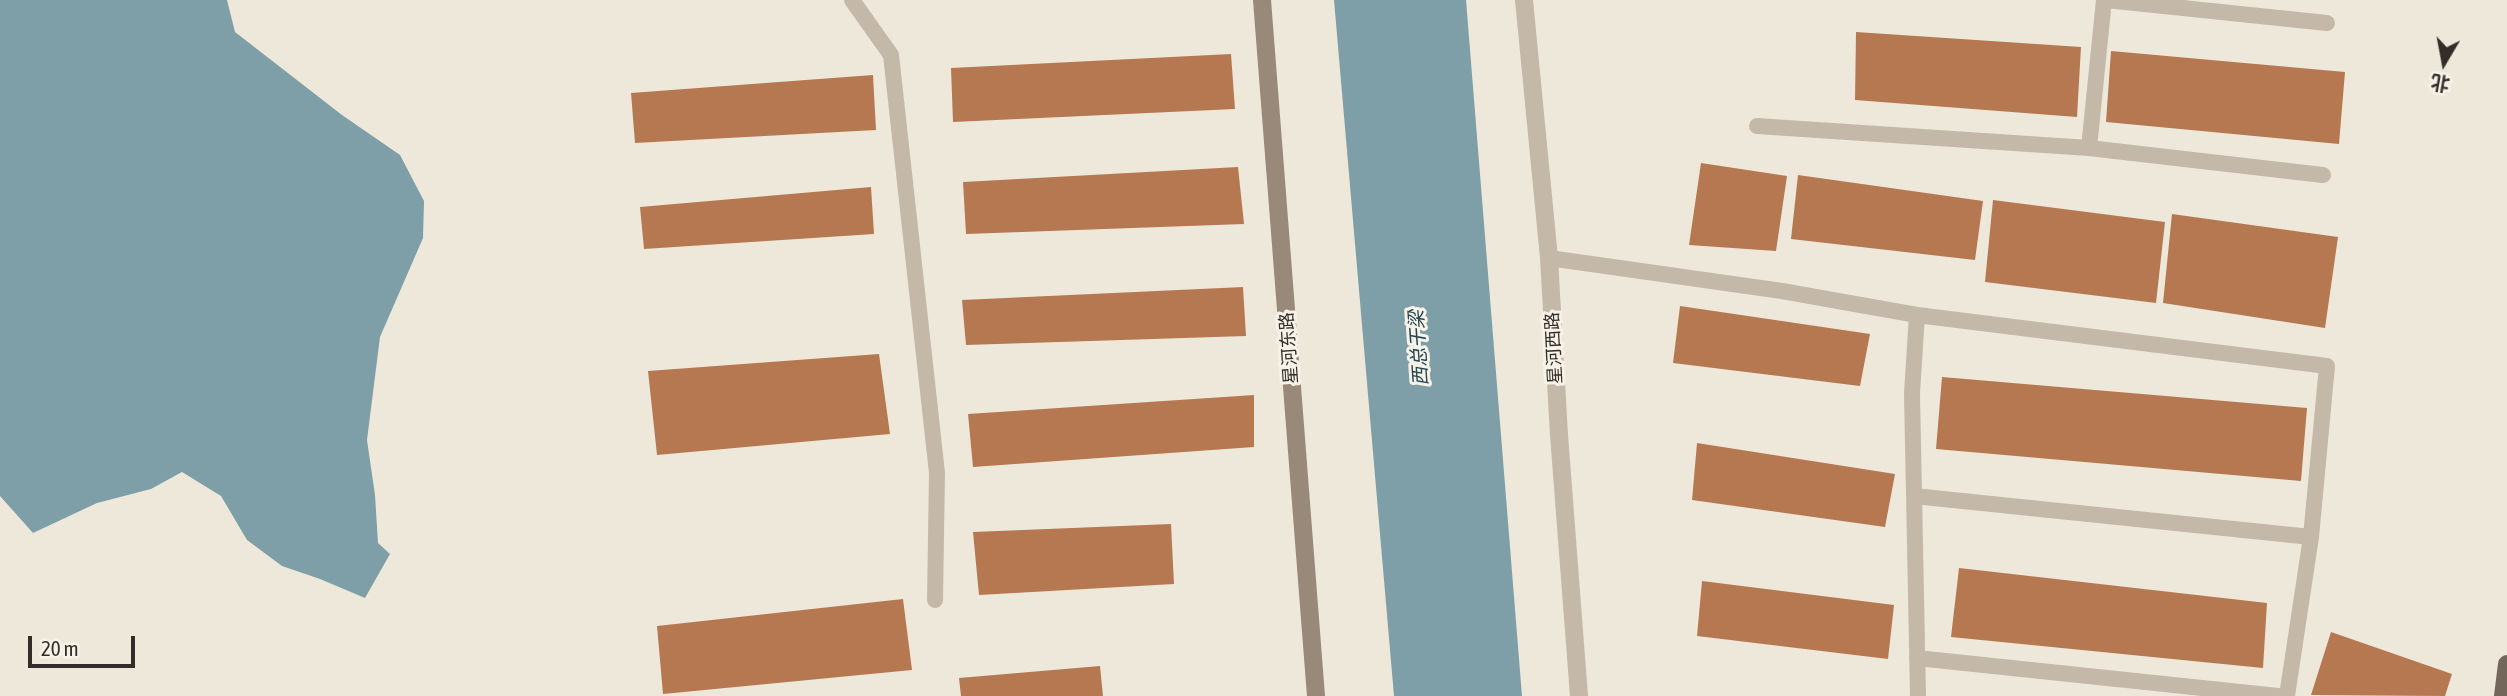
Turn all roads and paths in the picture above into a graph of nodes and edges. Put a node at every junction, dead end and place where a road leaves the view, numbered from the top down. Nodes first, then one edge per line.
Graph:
1 (852, 0) edge
2 (1262, 0) edge
3 (1524, 0) edge
4 (2105, 0) edge
5 (2327, 23) dead end
6 (1757, 126) dead end
7 (2089, 148) junction
8 (2323, 175) dead end
9 (1549, 258) junction
10 (1917, 315) junction
11 (1914, 496) junction
12 (2311, 537) junction
13 (934, 600) dead end
14 (1917, 658) junction
15 (2507, 664) edge
16 (1316, 696) edge
17 (1579, 696) edge
18 (1917, 696) edge
19 (2278, 696) edge
20 (2287, 696) edge
21 (2503, 696) edge

1 - 13 lane
2 - 16 main road, 星河东路
3 - 9 street, 星河西路
4 - 5 lane
4 - 7 lane
6 - 7 lane
7 - 8 lane
9 - 10 lane
9 - 17 street, 星河西路
10 - 11 lane
10 - 12 lane
11 - 12 lane
11 - 14 lane
12 - 20 lane
14 - 18 lane
14 - 19 lane
15 - 21 main road

